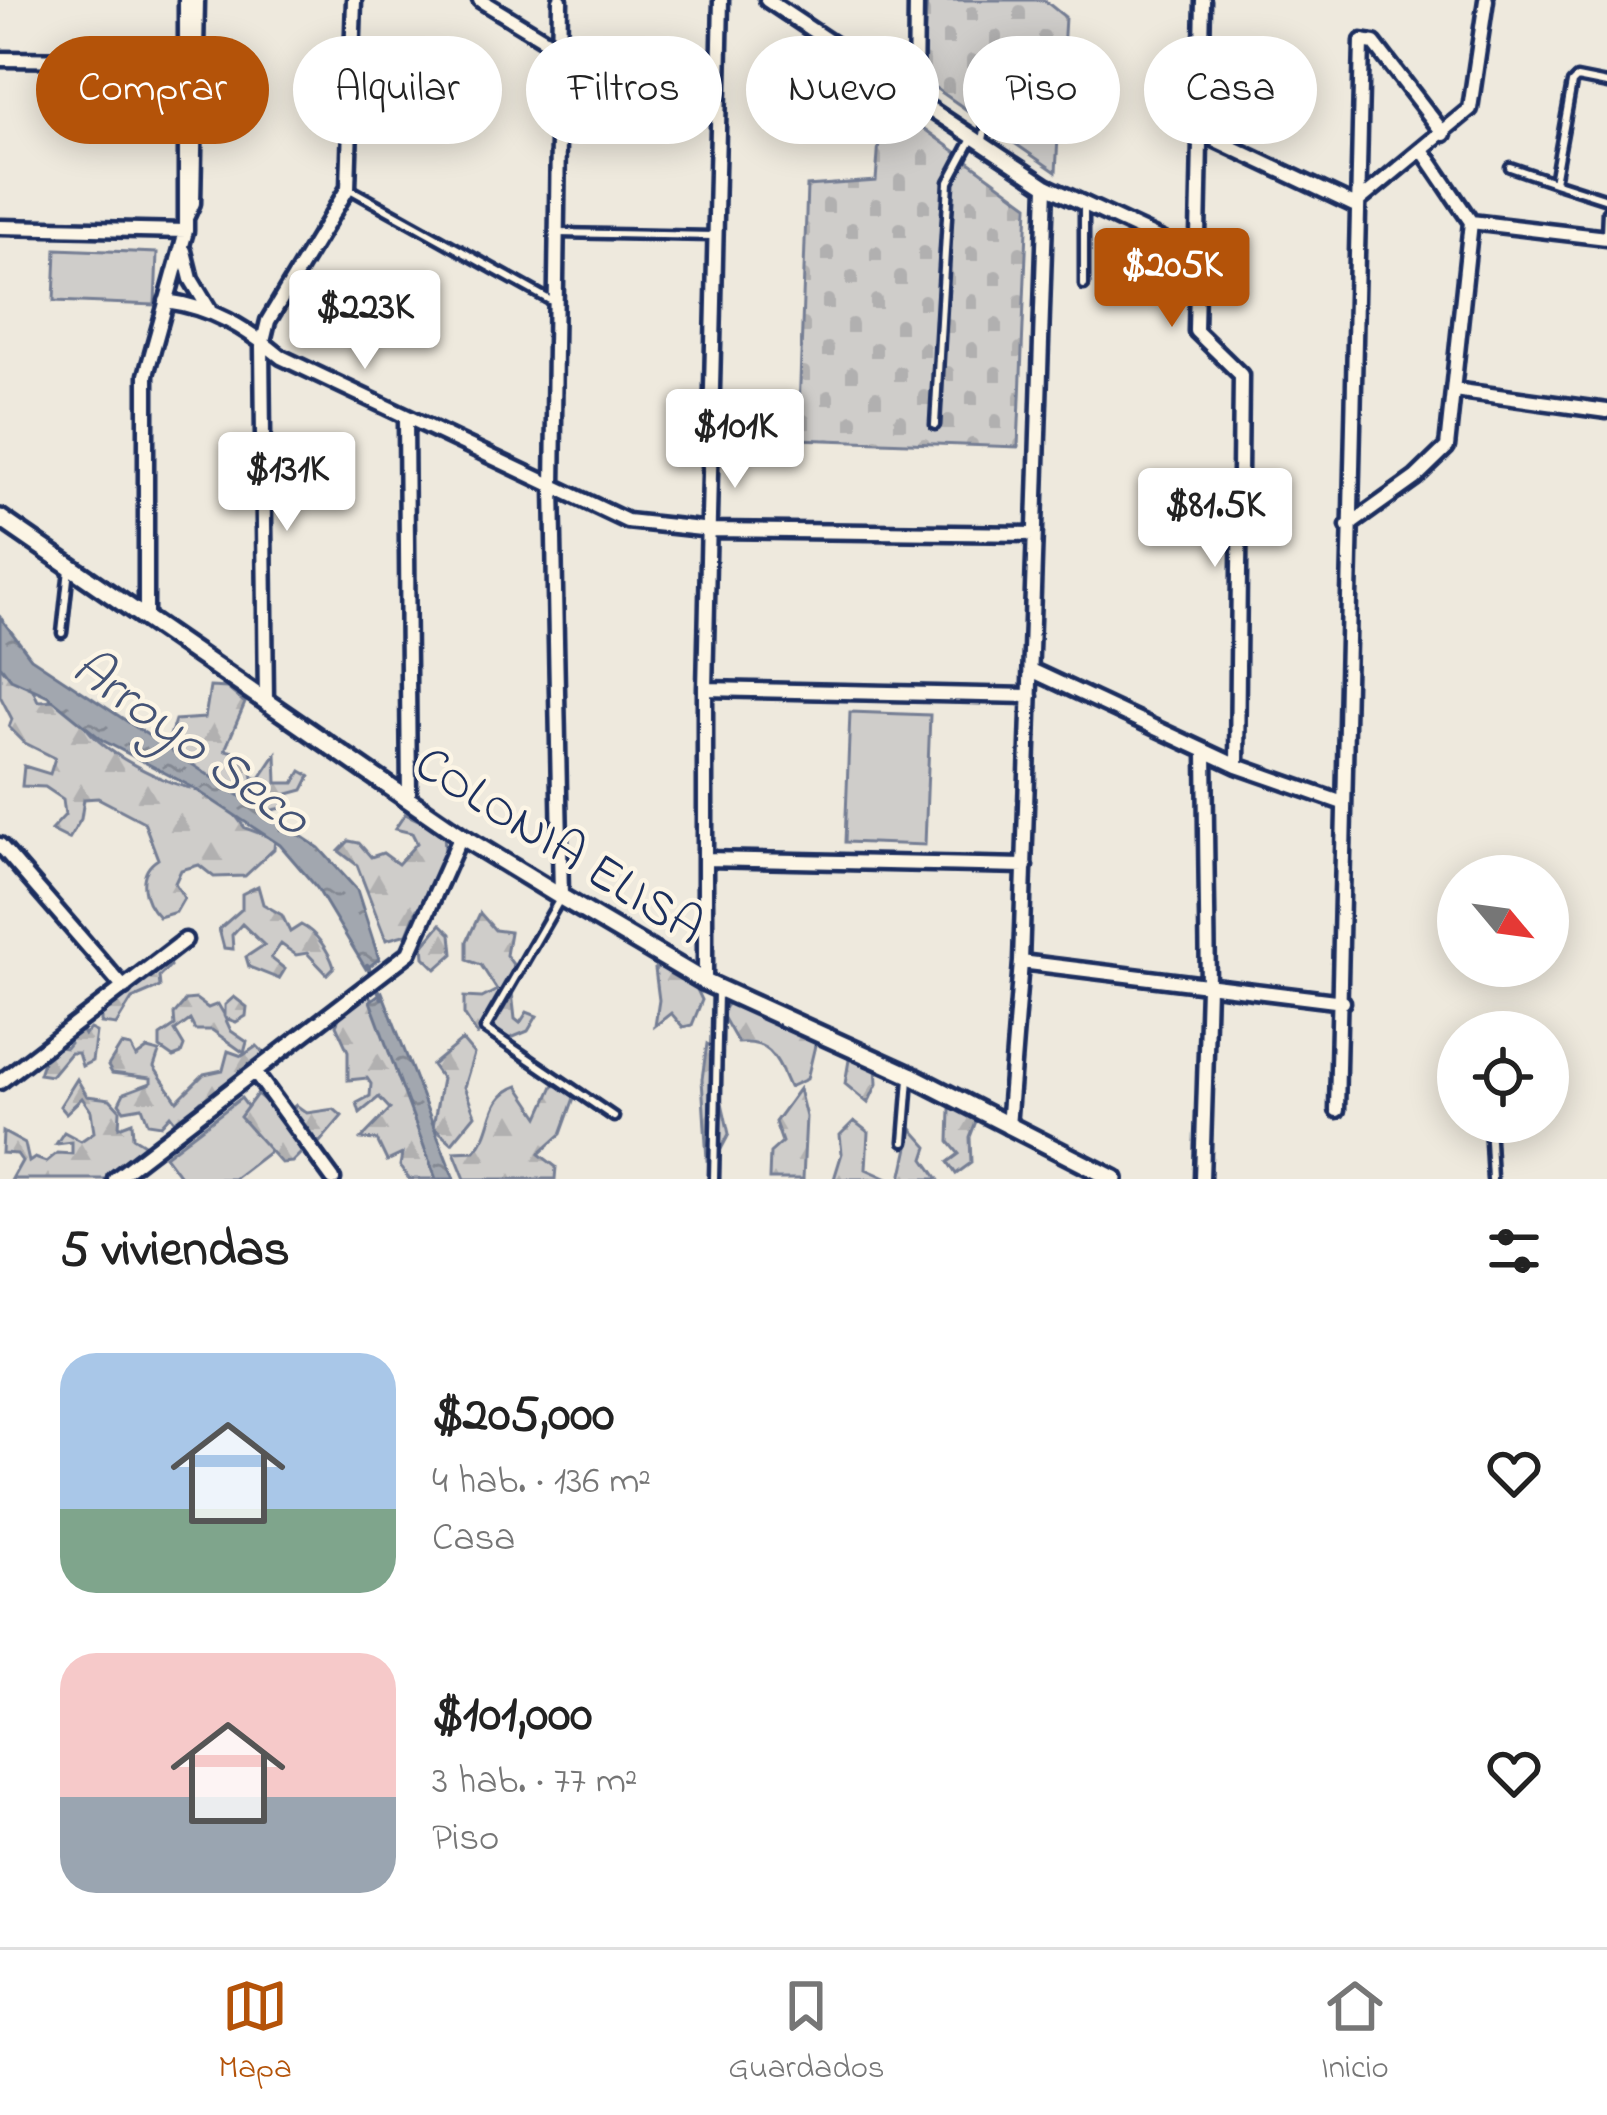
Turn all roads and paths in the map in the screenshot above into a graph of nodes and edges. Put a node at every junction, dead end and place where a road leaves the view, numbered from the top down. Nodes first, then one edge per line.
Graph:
1 (185, 0) edge
2 (197, 0) edge
3 (354, 0) edge
4 (480, 0) edge
5 (560, 0) edge
6 (721, 0) edge
7 (766, 0) edge
8 (916, 0) edge
9 (1203, 0) edge
10 (1486, 0) edge
11 (188, 36) edge
12 (193, 36) edge
13 (539, 36) edge
14 (558, 36) edge
15 (820, 36) edge
16 (916, 36) edge
17 (1203, 36) edge
18 (0, 59) edge
19 (36, 59) edge
20 (1607, 84) edge
21 (1444, 134) junction
22 (192, 144) edge
23 (556, 144) edge
24 (976, 144) edge
25 (983, 144) edge
26 (1202, 144) edge
27 (1223, 144) edge
28 (1423, 151) junction
29 (1510, 167) dead end
30 (1554, 182) junction
31 (1046, 186) junction
32 (348, 188) junction
33 (1607, 199) edge
34 (1084, 203) junction
35 (1354, 205) junction
36 (1607, 211) edge
37 (187, 223) junction
38 (1471, 223) junction
39 (0, 227) edge
40 (555, 232) junction
41 (716, 236) junction
42 (1607, 238) edge
43 (184, 250) junction
44 (1201, 258) junction
45 (1084, 285) dead end
46 (166, 301) junction
47 (556, 303) junction
48 (209, 310) junction
49 (263, 342) junction
50 (1454, 390) junction
51 (1607, 411) edge
52 (406, 419) junction
53 (934, 425) dead end
54 (554, 487) junction
55 (0, 518) edge
56 (1348, 526) junction
57 (710, 530) junction
58 (1034, 535) junction
59 (70, 566) junction
60 (146, 619) junction
61 (62, 633) dead end
62 (1031, 670) junction
63 (705, 688) junction
64 (1030, 696) junction
65 (266, 702) junction
66 (1204, 752) junction
67 (1237, 766) junction
68 (410, 801) junction
69 (1343, 803) junction
70 (461, 836) junction
71 (0, 845) edge
72 (705, 859) junction
73 (1024, 866) junction
74 (561, 897) junction
75 (184, 940) dead end
76 (1022, 962) junction
77 (712, 985) junction
78 (1208, 987) junction
79 (124, 988) junction
80 (1343, 1002) junction
81 (255, 1072) junction
82 (910, 1075) junction
83 (2, 1076) edge
84 (1337, 1110) dead end
85 (614, 1118) dead end
86 (1009, 1126) junction
87 (904, 1142) dead end
88 (1490, 1143) edge
89 (118, 1178) edge
90 (333, 1179) edge
91 (714, 1179) edge
92 (1114, 1179) edge
93 (1202, 1179) edge
94 (1492, 1179) edge

1 - 11 street
2 - 12 street
3 - 32 street
4 - 13 street
5 - 14 street
6 - 41 street
7 - 15 street
8 - 16 street
9 - 17 street
10 - 21 street
18 - 19 street
20 - 30 lane
21 - 28 street
21 - 35 street
22 - 37 street
23 - 40 street
24 - 53 lane
25 - 31 street
26 - 44 street
27 - 35 street
28 - 35 street
28 - 38 street
29 - 30 lane
30 - 33 lane
31 - 34 street
31 - 58 street
32 - 47 lane
32 - 49 street
34 - 44 street
34 - 45 lane
35 - 56 street
36 - 42 lane
37 - 39 street
37 - 43 street
38 - 42 street
38 - 50 street
40 - 41 lane
40 - 47 street
41 - 57 street
43 - 46 street
43 - 48 street
44 - 67 street
46 - 48 street
46 - 60 street
47 - 54 street
48 - 49 street
49 - 52 street
49 - 65 street
50 - 51 street
50 - 56 street
52 - 54 street
52 - 68 street
54 - 57 street
54 - 74 street
55 - 59 street, COLONIA ELISA
56 - 69 street
57 - 58 street
57 - 63 street
58 - 62 street
59 - 60 street, COLONIA ELISA
59 - 61 lane
60 - 65 street, COLONIA ELISA
62 - 64 street
62 - 66 street
63 - 64 street
63 - 72 street
64 - 73 street
65 - 68 street, COLONIA ELISA
66 - 67 street
66 - 78 street
67 - 69 street
68 - 70 street, COLONIA ELISA
69 - 80 street
70 - 74 street, COLONIA ELISA
70 - 81 street
71 - 79 street
72 - 73 street
72 - 77 street
73 - 76 street
74 - 77 street, COLONIA ELISA
74 - 85 lane
75 - 79 street
76 - 78 street
76 - 86 street
77 - 82 street, COLONIA ELISA
77 - 91 lane
78 - 80 street
78 - 93 street
79 - 83 street
80 - 84 street
81 - 89 street
81 - 90 street
82 - 86 street, COLONIA ELISA
82 - 87 lane
86 - 92 street, COLONIA ELISA
88 - 94 lane

